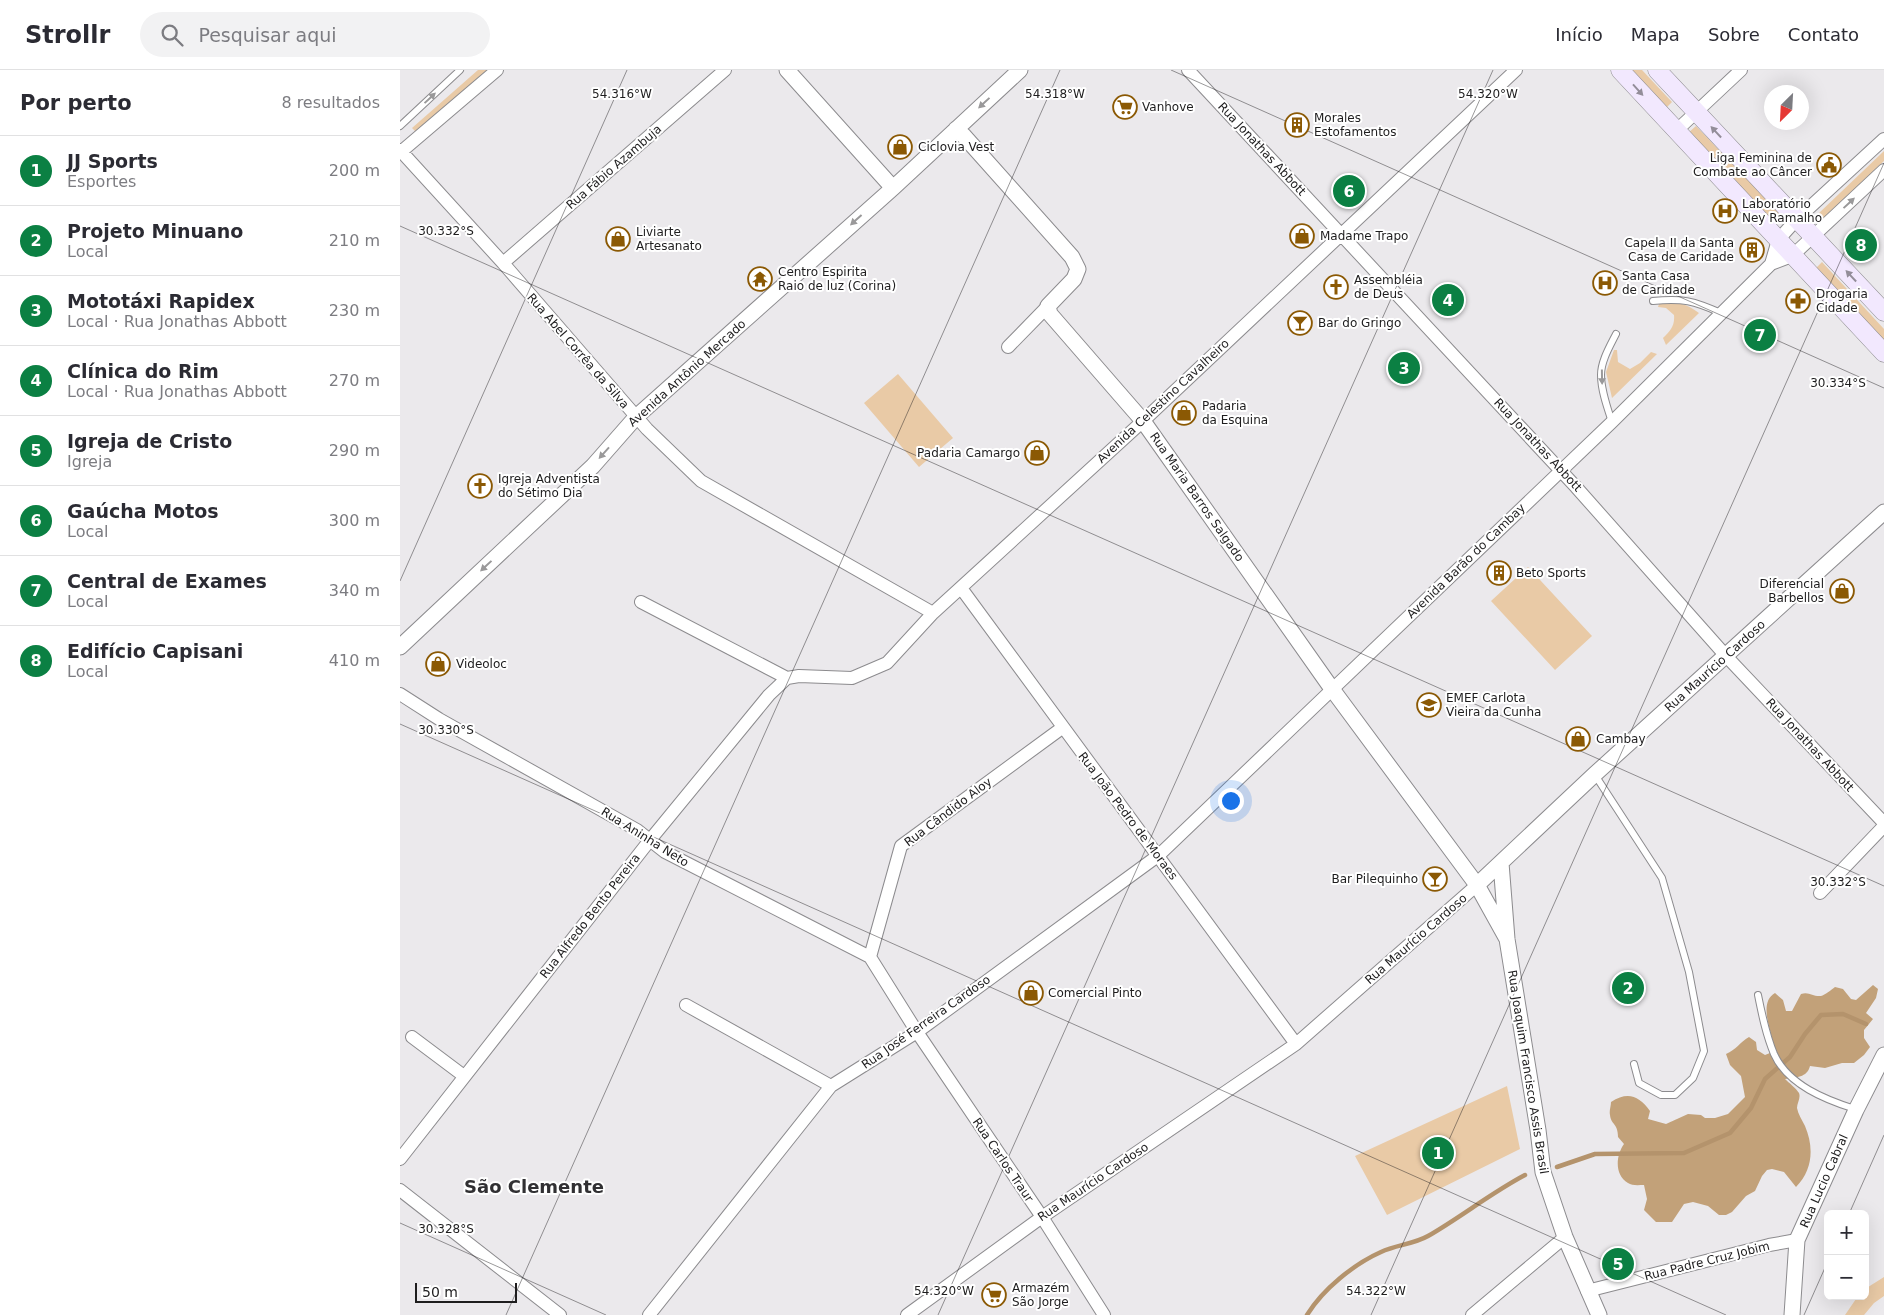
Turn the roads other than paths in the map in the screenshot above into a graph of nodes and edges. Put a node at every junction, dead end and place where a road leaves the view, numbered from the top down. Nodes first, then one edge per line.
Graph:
1 (460, 70) edge
2 (497, 70) edge
3 (725, 70) edge
4 (787, 70) edge
5 (1020, 70) edge
6 (1188, 70) edge
7 (1516, 70) edge
8 (1620, 70) edge
9 (1657, 70) edge
10 (1741, 70) edge
11 (1696, 112) junction
12 (400, 126) edge
13 (956, 129) junction
14 (1676, 131) junction
15 (1884, 138) edge
16 (401, 151) edge
17 (1884, 170) edge
18 (893, 188) junction
19 (1798, 219) junction
20 (1340, 233) junction
21 (1813, 236) junction
22 (1778, 240) junction
23 (1792, 256) junction
24 (503, 264) junction
25 (1771, 264) junction
26 (1653, 300) dead end
27 (1048, 306) junction
28 (1884, 312) edge
29 (1721, 313) junction
30 (1616, 334) dead end
31 (1881, 344) edge
32 (1008, 346) dead end
33 (636, 417) junction
34 (1143, 421) junction
35 (1612, 422) junction
36 (1561, 470) junction
37 (1884, 512) edge
38 (961, 588) junction
39 (640, 602) dead end
40 (933, 613) junction
41 (400, 647) edge
42 (1726, 656) junction
43 (787, 678) junction
44 (1332, 689) junction
45 (400, 694) edge
46 (1062, 728) junction
47 (1595, 774) junction
48 (1884, 825) edge
49 (650, 840) junction
50 (1159, 855) junction
51 (1501, 863) junction
52 (1477, 885) junction
53 (1820, 893) dead end
54 (1507, 939) junction
55 (870, 957) junction
56 (1758, 995) dead end
57 (686, 1005) dead end
58 (917, 1032) junction
59 (412, 1037) dead end
60 (1296, 1044) junction
61 (1884, 1055) edge
62 (1634, 1064) dead end
63 (464, 1076) junction
64 (832, 1086) junction
65 (1856, 1110) junction
66 (400, 1159) edge
67 (400, 1190) edge
68 (1042, 1217) junction
69 (1565, 1238) junction
70 (1797, 1240) junction
71 (1587, 1292) junction
72 (560, 1315) edge
73 (648, 1315) edge
74 (907, 1315) edge
75 (1104, 1315) edge
76 (1472, 1315) edge
77 (1599, 1315) edge
78 (1792, 1315) edge

12 -> 1 lane
2 - 16 street
3 - 24 street, Rua Fábio Azambuja
4 - 18 street
5 -> 13 street, Avenida Antônio Mercado
6 - 20 street, Rua Jonathas Abbott
7 - 20 street, Avenida Celestino Cavalheiro
8 -> 14 main road
9 - 11 main road
10 - 11 street
11 - 14 street
19 -> 11 main road
13 - 18 street, Avenida Antônio Mercado
13 - 27 street
14 - 22 main road
15 - 19 street, Avenida Barão do Cambay
16 - 24 street, Rua Abel Corrêa da Silva
21 -> 17 street, Avenida Barão do Cambay
18 -> 33 street, Avenida Antônio Mercado
19 - 21 main road
19 - 22 street, Avenida Barão do Cambay
20 - 34 street, Avenida Celestino Cavalheiro
20 - 36 street, Rua Jonathas Abbott
21 - 23 street, Avenida Barão do Cambay
28 -> 21 main road
22 - 23 main road
22 - 25 street, Avenida Barão do Cambay
23 - 25 street, Avenida Barão do Cambay
23 - 31 main road
24 - 33 street, Rua Abel Corrêa da Silva
25 - 29 street, Avenida Barão do Cambay
26 - 29 lane
27 - 32 street
27 - 34 street, Rua Maria Barros Salgado
29 - 35 street, Avenida Barão do Cambay
30 -> 35 lane
33 - 40 street, Rua Abel Corrêa da Silva
33 -> 41 street, Avenida Antônio Mercado
34 - 38 street, Avenida Celestino Cavalheiro
34 - 44 street, Rua Maria Barros Salgado
35 - 36 street, Avenida Barão do Cambay
36 - 42 street, Rua Jonathas Abbott
36 - 44 street, Avenida Barão do Cambay
37 - 42 street, Rua Maurício Cardoso
38 - 40 street, Avenida Celestino Cavalheiro
38 - 46 street, Rua João Pedro de Moraes
39 - 43 street
40 - 43 street, Avenida Celestino Cavalheiro
42 - 47 street, Rua Maurício Cardoso
42 - 48 street, Rua Jonathas Abbott
43 - 49 street, Rua Alfredo Bento Pereira
44 - 50 street, Avenida Barão do Cambay
44 - 52 street, Rua Maria Barros Salgado
45 - 49 street, Rua Aninha Neto
46 - 50 street, Rua João Pedro de Moraes
46 - 55 street, Rua Cândido Aloy
47 - 51 street, Rua Maurício Cardoso
47 - 62 lane
48 - 53 street
49 - 55 street, Rua Aninha Neto
49 - 63 street, Rua Alfredo Bento Pereira
50 - 58 street, Rua José Ferreira Cardoso
50 - 60 street, Rua João Pedro de Moraes
51 - 52 street, Rua Maurício Cardoso
51 - 54 street, Rua Joaquim Francisco Assis Brasil
52 - 54 street, Rua Joaquim Francisco Assis Brasil
52 - 60 street, Rua Maurício Cardoso
54 - 69 street, Rua Joaquim Francisco Assis Brasil
55 - 58 street
56 - 65 lane
57 - 64 street
58 - 64 street, Rua José Ferreira Cardoso
58 - 68 street, Rua Carlos Traur
59 - 63 street
60 - 68 street, Rua Maurício Cardoso
61 - 65 street, Rua Lucio Cabral
63 - 66 street, Rua Alfredo Bento Pereira
64 - 73 street, Rua José Ferreira Cardoso
65 - 70 street, Rua Lucio Cabral
67 - 72 street
68 - 74 street, Rua Maurício Cardoso
68 - 75 street, Rua Carlos Traur
69 - 71 street, Rua Joaquim Francisco Assis Brasil
69 - 76 street
70 - 71 street, Rua Padre Cruz Jobim
70 - 78 street, Rua Lucio Cabral
71 - 77 street, Rua Joaquim Francisco Assis Brasil

